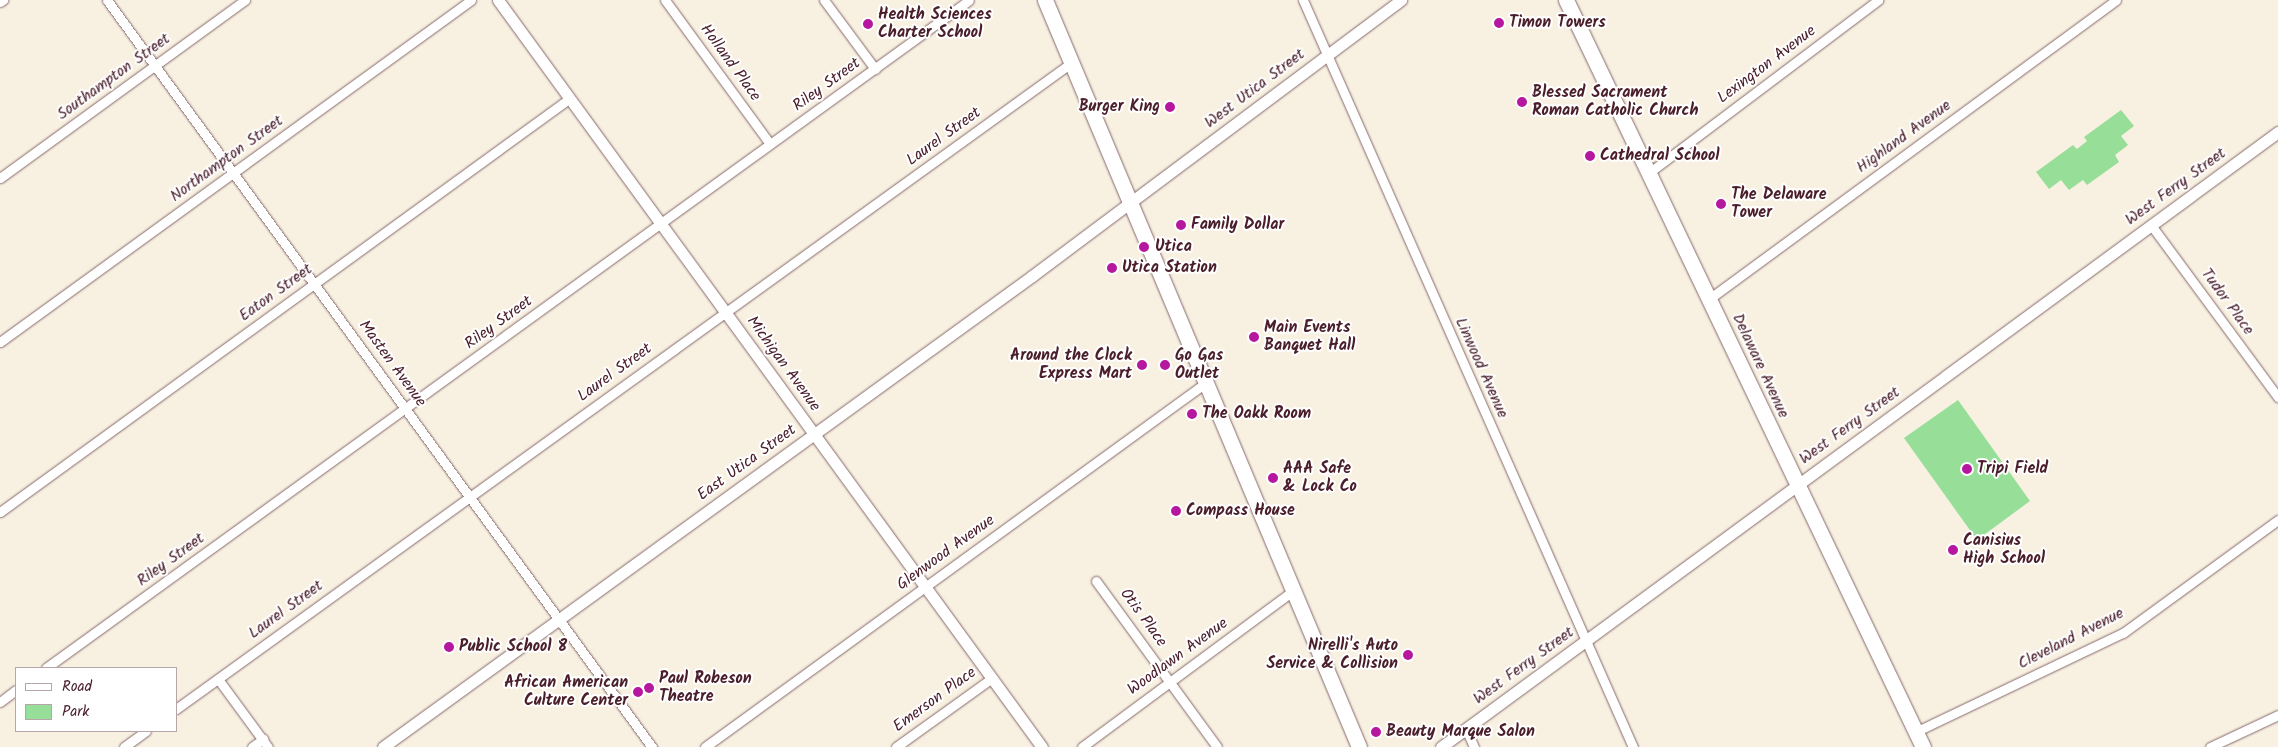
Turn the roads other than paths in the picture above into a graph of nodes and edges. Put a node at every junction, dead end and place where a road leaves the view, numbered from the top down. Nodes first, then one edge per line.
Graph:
1 (107, 0) edge
2 (245, 0) edge
3 (471, 0) edge
4 (498, 0) edge
5 (665, 0) edge
6 (824, 0) edge
7 (969, 0) edge
8 (1045, 0) edge
9 (1303, 0) edge
10 (1401, 0) edge
11 (1566, 0) edge
12 (1878, 0) edge
13 (2116, 0) edge
14 (1327, 56) junction
15 (1072, 64) junction
16 (154, 66) junction
17 (875, 69) junction
18 (570, 98) junction
19 (2278, 132) edge
20 (770, 144) junction
21 (1650, 172) junction
22 (233, 173) junction
23 (0, 178) edge
24 (1128, 204) junction
25 (661, 224) junction
26 (2151, 225) junction
27 (314, 284) junction
28 (1709, 299) junction
29 (726, 312) junction
30 (0, 342) edge
31 (1204, 384) junction
32 (2278, 397) edge
33 (406, 409) junction
34 (815, 434) junction
35 (1797, 486) junction
36 (468, 496) junction
37 (0, 512) edge
38 (2278, 520) edge
39 (1096, 581) dead end
40 (926, 586) junction
41 (1293, 591) junction
42 (558, 619) junction
43 (1585, 641) junction
44 (47, 667) edge
45 (218, 678) junction
46 (992, 678) junction
47 (1170, 681) junction
48 (15, 691) edge
49 (0, 702) edge
50 (178, 708) edge
51 (2278, 715) edge
52 (1466, 729) junction
53 (145, 732) edge
54 (1915, 732) junction
55 (265, 743) edge
56 (124, 747) edge
57 (252, 747) edge
58 (383, 747) edge
59 (652, 747) edge
60 (705, 747) edge
61 (896, 747) edge
62 (1042, 747) edge
63 (1082, 747) edge
64 (1217, 747) edge
65 (1359, 747) edge
66 (1441, 747) edge
67 (1474, 747) edge
68 (1633, 747) edge
69 (1923, 747) edge
70 (2210, 747) edge

1 - 16 street, Masten Avenue
2 - 16 street, Southampton Street
3 - 22 street, Northampton Street
4 - 18 street, Michigan Avenue
5 - 20 street, Holland Place
6 - 17 street
7 - 17 street, Riley Street
8 - 15 main road
9 - 14 street, Linwood Avenue
10 - 14 street, West Utica Street
11 - 21 main road, Delaware Avenue
12 - 21 street, Lexington Avenue
13 - 28 street, Highland Avenue
14 - 24 street, West Utica Street
14 - 43 street, Linwood Avenue
15 - 24 main road
15 - 29 street, Laurel Street
16 - 22 street, Masten Avenue
16 - 23 street, Southampton Street
17 - 20 street, Riley Street
18 - 25 street, Michigan Avenue
18 - 27 street, Eaton Street
19 - 26 street, West Ferry Street
20 - 25 street, Riley Street
21 - 28 main road, Delaware Avenue
22 - 27 street, Masten Avenue
22 - 30 street, Northampton Street
24 - 31 main road
24 - 34 street, East Utica Street
25 - 29 street, Michigan Avenue
25 - 33 street, Riley Street
26 - 32 street, Tudor Place
26 - 35 street, West Ferry Street
27 - 33 street, Masten Avenue
27 - 37 street, Eaton Street
28 - 35 main road, Delaware Avenue
29 - 34 street, Michigan Avenue
29 - 36 street, Laurel Street
31 - 40 street, Glenwood Avenue
31 - 41 main road
33 - 36 street, Masten Avenue
33 - 44 street, Riley Street
34 - 40 street, Michigan Avenue
34 - 42 street, East Utica Street
35 - 43 street, West Ferry Street
35 - 54 main road, Delaware Avenue
36 - 42 street, Masten Avenue
36 - 45 street, Laurel Street
38 - 54 street, Cleveland Avenue
39 - 47 street, Otis Place
40 - 46 street, Michigan Avenue
40 - 60 street, Glenwood Avenue
41 - 47 street, Woodlawn Avenue
41 - 65 main road
42 - 58 street, East Utica Street
42 - 59 street, Masten Avenue
43 - 52 street, West Ferry Street
43 - 68 street, Linwood Avenue
45 - 50 street, Laurel Street
45 - 55 street
46 - 61 street, Emerson Place
46 - 62 street, Michigan Avenue
47 - 63 street, Woodlawn Avenue
47 - 64 street, Otis Place
48 - 49 street
51 - 70 street
52 - 66 street, West Ferry Street
52 - 67 street
53 - 56 street
54 - 69 main road, Delaware Avenue
55 - 57 street

